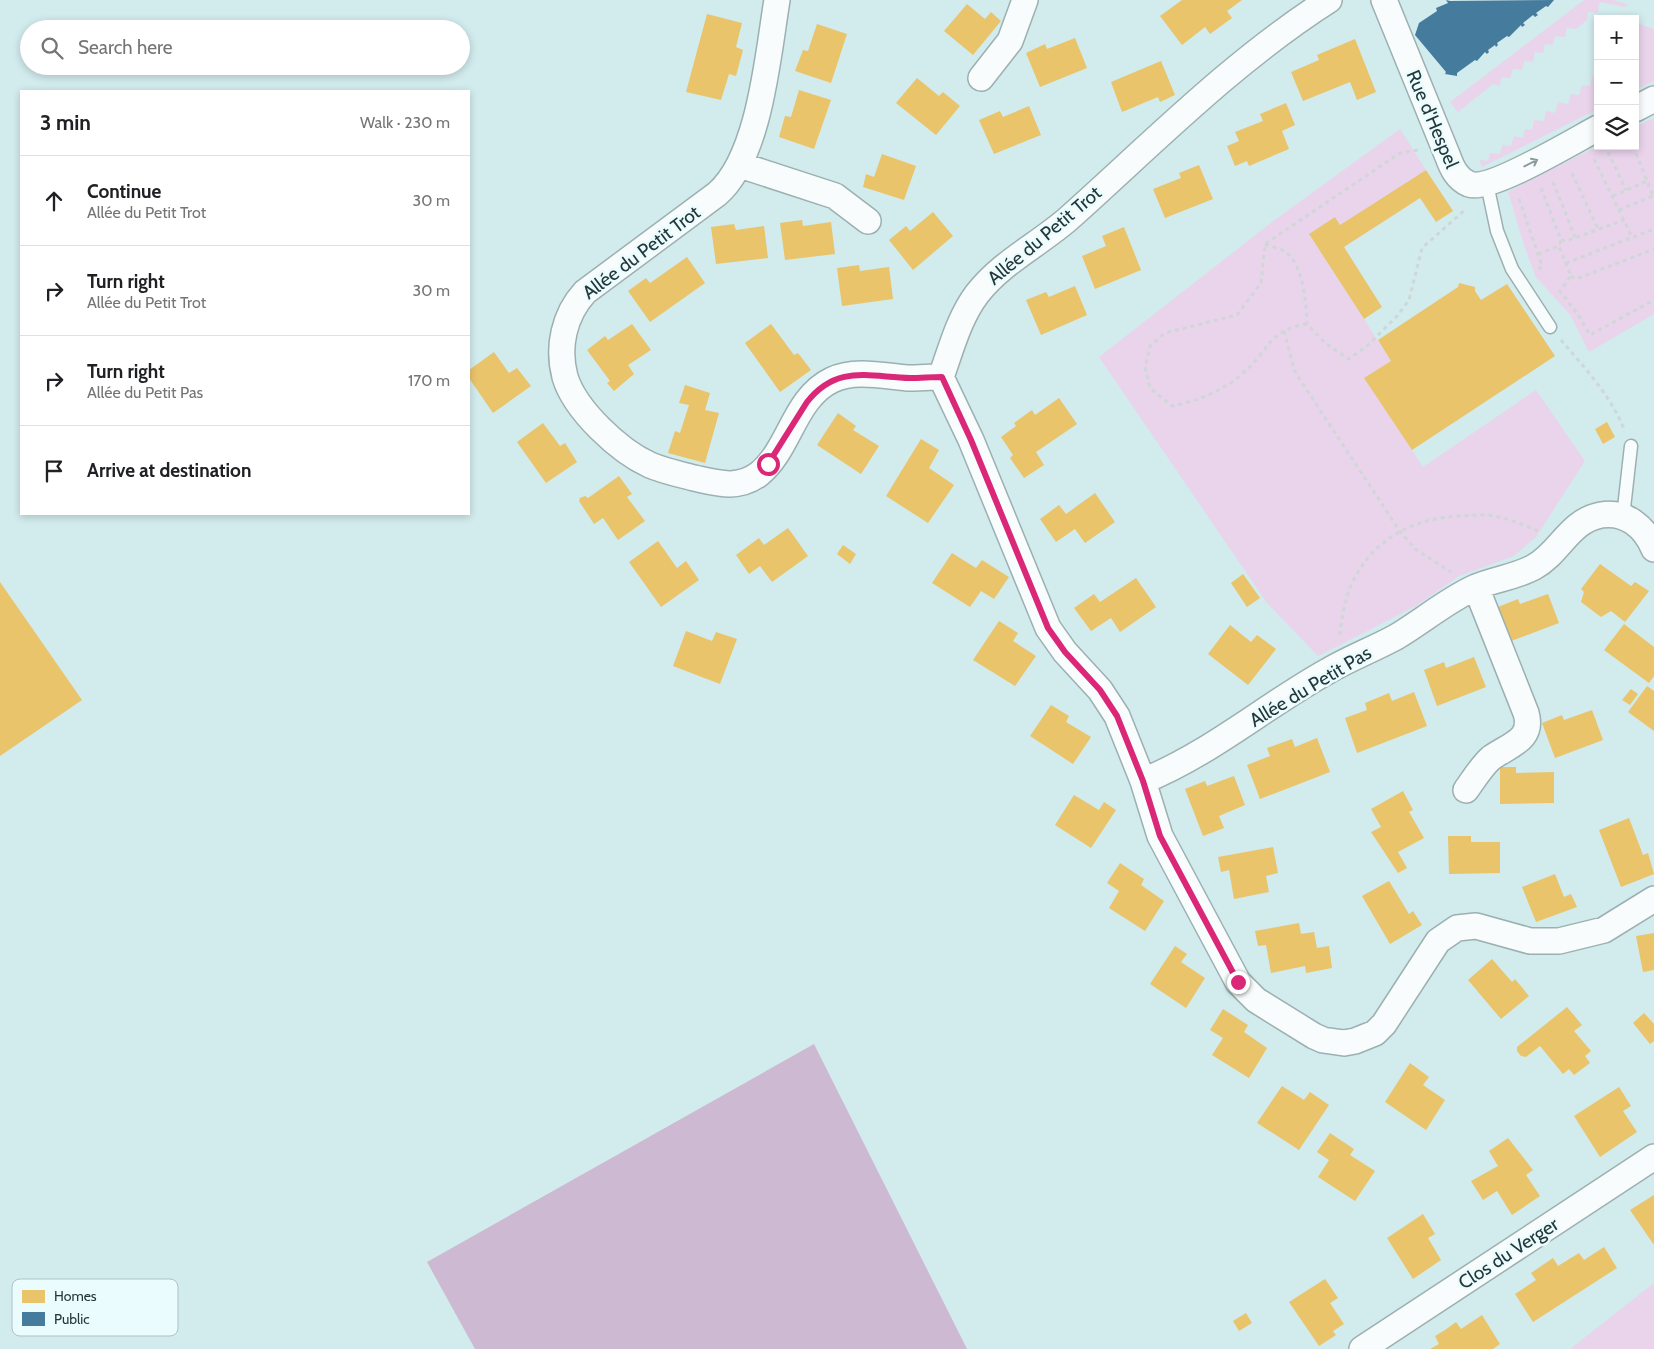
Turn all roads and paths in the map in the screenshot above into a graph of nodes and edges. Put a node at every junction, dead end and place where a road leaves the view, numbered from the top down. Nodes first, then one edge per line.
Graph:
1 (777, 0) edge
2 (1025, 0) edge
3 (1329, 0) edge
4 (1384, 0) edge
5 (1301, 7) edge
6 (981, 78) dead end
7 (1654, 99) edge
8 (1639, 107) edge
9 (1594, 142) edge
10 (1443, 147) junction
11 (1596, 150) edge
12 (1607, 150) edge
13 (1635, 150) edge
14 (1593, 156) junction
15 (1585, 160) dead end
16 (740, 165) junction
17 (1569, 168) dead end
18 (1550, 177) dead end
19 (1647, 181) junction
20 (1539, 183) dead end
21 (1487, 184) junction
22 (1626, 190) junction
23 (1517, 194) dead end
24 (1613, 196) junction
25 (1654, 197) edge
26 (1619, 210) junction
27 (1624, 220) junction
28 (868, 221) dead end
29 (1598, 229) junction
30 (1654, 229) edge
31 (1575, 237) junction
32 (1632, 237) junction
33 (1560, 240) junction
34 (1265, 244) junction
35 (1559, 246) junction
36 (1654, 249) edge
37 (1538, 254) junction
38 (1566, 263) junction
39 (1571, 276) junction
40 (1524, 288) junction
41 (1654, 300) edge
42 (1307, 324) junction
43 (1550, 327) joint
44 (1284, 331) junction
45 (942, 377) junction
46 (1631, 446) joint
47 (1623, 517) junction
48 (1399, 530) junction
49 (1558, 545) junction
50 (1654, 549) edge
51 (1476, 587) junction
52 (1339, 665) junction
53 (1143, 781) junction
54 (1466, 790) dead end
55 (1654, 899) edge
56 (1654, 1157) edge
57 (1362, 1349) edge

1 - 16 street, Allée du Petit Trot
2 - 6 street
3 - 5 street, Allée du Petit Trot
4 - 10 street, Rue d'Hespel
5 - 45 street, Allée du Petit Trot
7 - 8 street
21 -> 9 street
10 - 21 street, Rue d'Hespel
10 - 34 path
11 - 14 path
12 - 22 path
13 - 19 path
14 - 15 path
14 - 24 path
16 - 28 street
16 - 45 street, Allée du Petit Trot
17 - 29 path
18 - 31 path
19 - 22 path
19 - 25 path
20 - 33 path
21 - 40 lane
21 - 42 path
22 - 24 path
23 - 37 path
24 - 26 path
25 - 26 path
26 - 27 path
27 - 29 path
27 - 32 path
29 - 31 path
30 - 32 path
31 - 33 path
32 - 38 path
33 - 35 path
34 - 42 path
34 - 44 path
35 - 37 path
35 - 38 path
36 - 39 path
37 - 40 path
38 - 39 path
39 - 41 path
40 - 43 lane
42 - 44 path
43 - 46 path
44 - 48 path
45 - 53 street
46 - 47 lane
47 - 49 street, Allée du Petit Pas
47 - 50 street
48 - 49 path
48 - 51 path
48 - 52 path
49 - 51 street, Allée du Petit Pas
51 - 52 street, Allée du Petit Pas
51 - 54 street
52 - 53 street, Allée du Petit Pas
53 - 55 street
56 - 57 street, Clos du Verger

